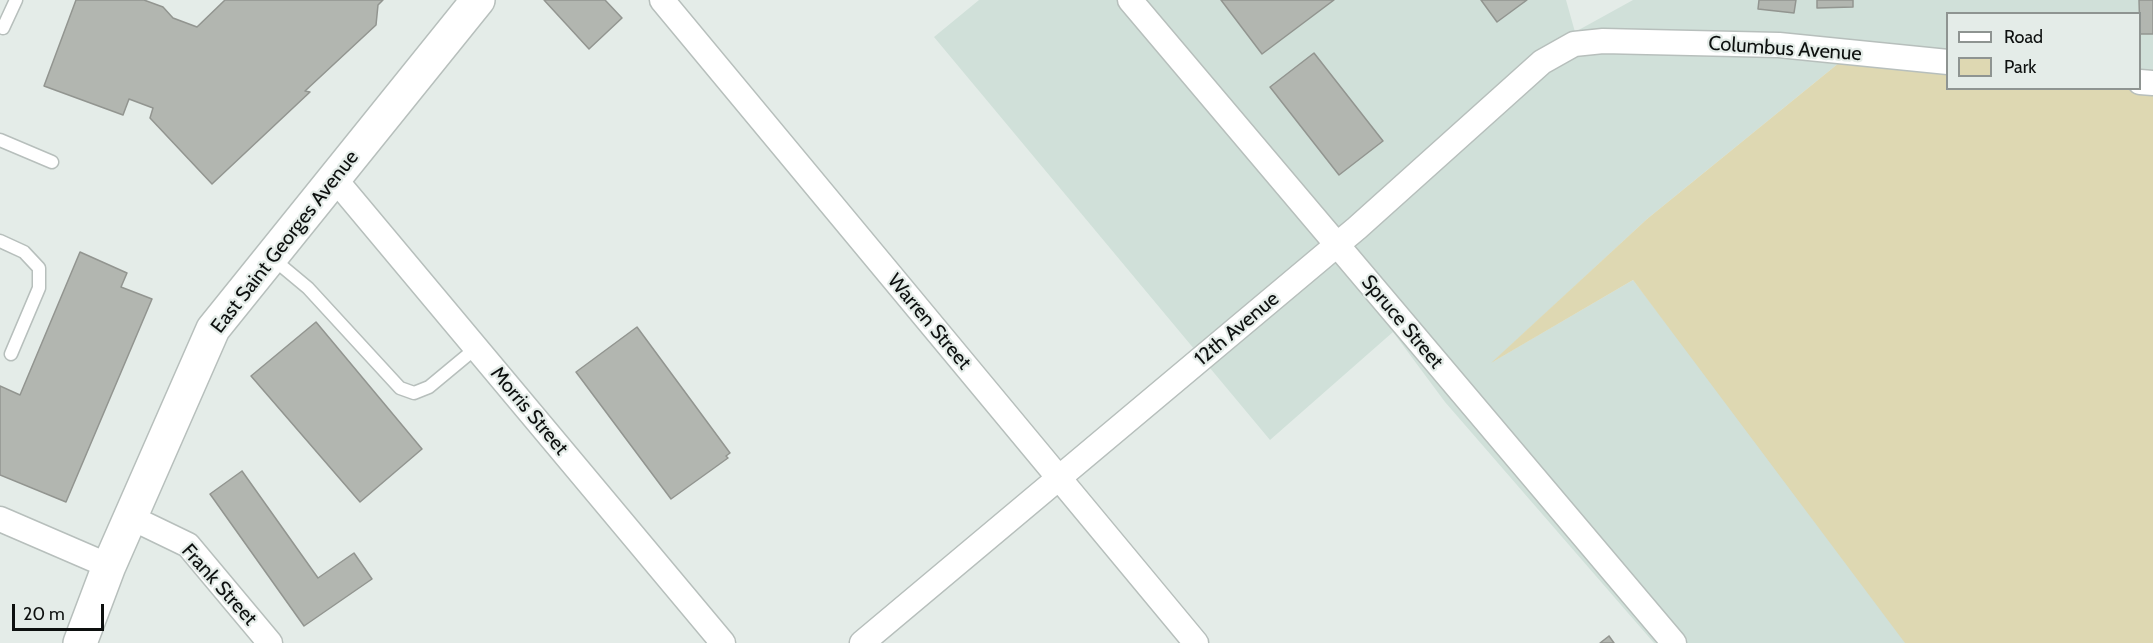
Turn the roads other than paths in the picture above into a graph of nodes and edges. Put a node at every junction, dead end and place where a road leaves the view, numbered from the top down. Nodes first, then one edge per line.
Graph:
1 (16, 0) edge
2 (478, 0) edge
3 (662, 0) edge
4 (1130, 0) edge
5 (3, 28) dead end
6 (1621, 42) joint
7 (1946, 62) edge
8 (0, 140) edge
9 (52, 162) dead end
10 (334, 178) junction
11 (0, 241) edge
12 (1337, 245) junction
13 (271, 257) junction
14 (476, 348) junction
15 (11, 354) dead end
16 (1059, 478) junction
17 (130, 517) junction
18 (0, 519) edge
19 (109, 566) junction
20 (80, 643) edge
21 (270, 643) edge
22 (723, 643) edge
23 (862, 643) edge
24 (1196, 643) edge
25 (1674, 643) edge

1 - 5 lane
2 - 10 main road, East Saint Georges Avenue
3 - 16 street, Warren Street
4 - 12 street, Spruce Street
6 - 7 street, Columbus Avenue
6 - 12 street, 12th Avenue
8 - 9 lane
10 - 13 main road, East Saint Georges Avenue
10 - 14 street, Morris Street
11 - 15 lane
12 - 16 street, 12th Avenue
12 - 25 street, Spruce Street
13 - 14 lane
13 - 17 main road, East Saint Georges Avenue
14 - 22 street, Morris Street
16 - 23 street, 12th Avenue
16 - 24 street, Warren Street
17 - 19 main road, East Saint Georges Avenue
17 - 21 street, Frank Street
18 - 19 street
19 - 20 main road, East Saint Georges Avenue

